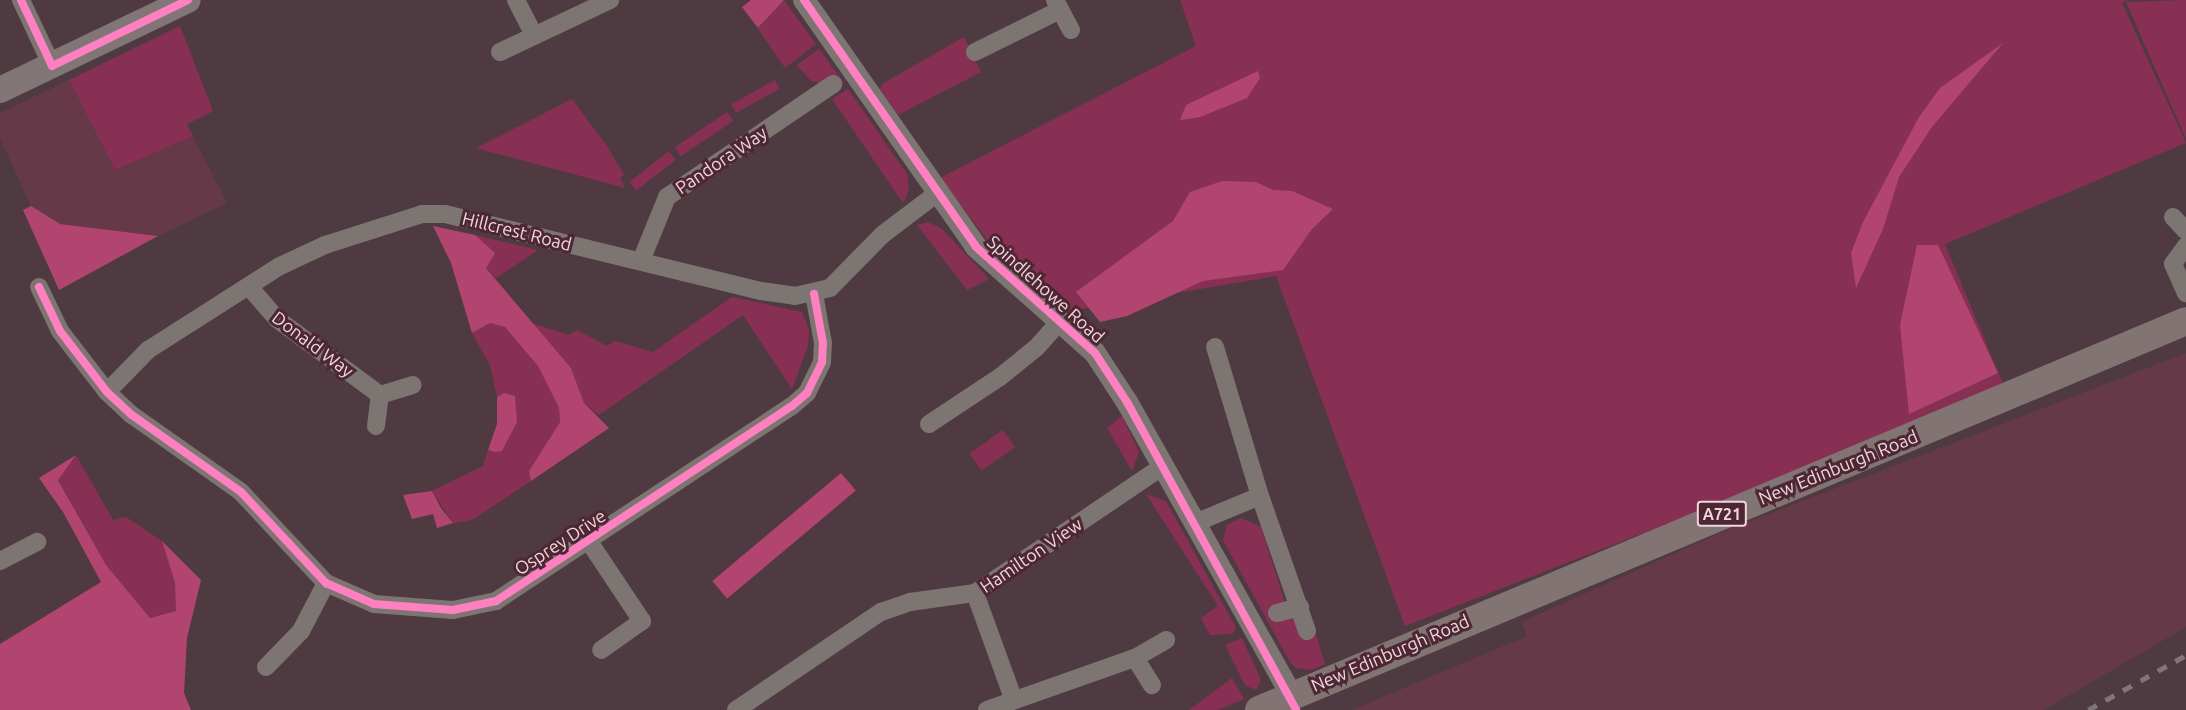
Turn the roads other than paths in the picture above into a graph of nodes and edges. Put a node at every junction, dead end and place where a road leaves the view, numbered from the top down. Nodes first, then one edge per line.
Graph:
1 (21, 0) edge
2 (188, 0) edge
3 (516, 0) edge
4 (610, 0) edge
5 (804, 0) edge
6 (1058, 5) edge
7 (1071, 30) dead end
8 (534, 35) junction
9 (500, 52) dead end
10 (975, 52) dead end
11 (52, 66) junction
12 (833, 84) dead end
13 (0, 90) edge
14 (936, 194) junction
15 (2173, 217) dead end
16 (2186, 231) edge
17 (2186, 246) edge
18 (641, 261) junction
19 (39, 287) dead end
20 (250, 288) junction
21 (2186, 293) edge
22 (814, 294) junction
23 (1061, 320) junction
24 (2186, 321) edge
25 (1215, 347) dead end
26 (413, 385) dead end
27 (107, 392) junction
28 (380, 395) junction
29 (929, 424) dead end
30 (376, 426) dead end
31 (1163, 466) junction
32 (1260, 496) junction
33 (1195, 523) junction
34 (37, 543) dead end
35 (590, 543) junction
36 (0, 561) edge
37 (326, 583) junction
38 (975, 593) junction
39 (1300, 607) junction
40 (1277, 613) dead end
41 (1307, 631) dead end
42 (1166, 640) dead end
43 (601, 650) dead end
44 (1135, 658) junction
45 (266, 667) dead end
46 (1152, 685) dead end
47 (1012, 698) junction
48 (1294, 702) edge
49 (735, 710) edge
50 (987, 710) edge
51 (1258, 710) edge

1 - 11 street
2 - 11 main road
3 - 8 street
4 - 8 street
5 - 14 street, Spindlehowe Road
6 - 7 street
6 - 10 street
8 - 9 street
11 - 13 main road
12 - 18 street, Pandora Way
14 - 22 street
14 - 23 street, Spindlehowe Road
15 - 16 street
17 - 21 street
18 - 20 street, Hillcrest Road
18 - 22 street, Hillcrest Road
19 - 27 street, Osprey Drive
20 - 27 street, Hillcrest Road
20 - 28 street, Donald Way
22 - 35 street, Osprey Drive
23 - 29 street
23 - 31 street, Spindlehowe Road
24 - 48 main road, New Edinburgh Road / A721
25 - 32 street
26 - 28 street
27 - 37 street, Osprey Drive
28 - 30 street
31 - 33 street, Spindlehowe Road
31 - 38 street, Hamilton View
32 - 33 street
32 - 39 street
33 - 48 street, Spindlehowe Road
34 - 36 street
35 - 37 street, Osprey Drive
35 - 43 street
37 - 45 street
38 - 47 street
38 - 49 street, Hamilton View
39 - 40 street
39 - 41 street
42 - 44 street
44 - 46 street
44 - 47 street
47 - 50 street
48 - 51 main road, New Edinburgh Road / A721

